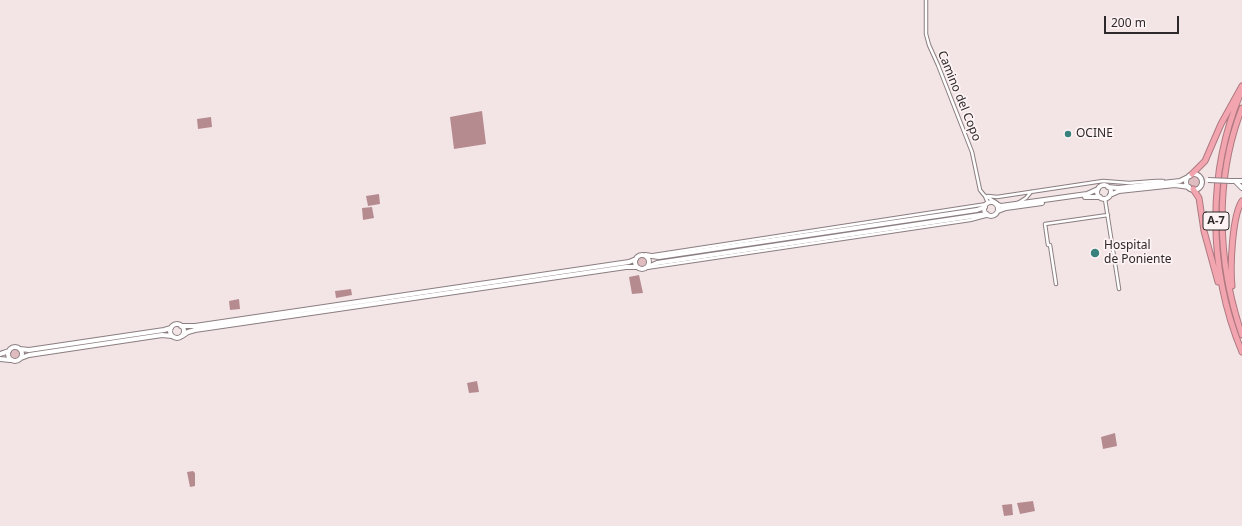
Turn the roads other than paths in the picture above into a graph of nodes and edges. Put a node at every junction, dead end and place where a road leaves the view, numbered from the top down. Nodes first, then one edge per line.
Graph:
1 (926, 0) edge
2 (1242, 86) edge
3 (1242, 90) edge
4 (1242, 108) edge
5 (1191, 175) junction
6 (1200, 176) junction
7 (1208, 180) junction
8 (1242, 181) edge
9 (1168, 182) junction
10 (1234, 182) junction
11 (1202, 185) junction
12 (1108, 187) junction
13 (1191, 188) junction
14 (1242, 188) edge
15 (1098, 189) junction
16 (1032, 192) junction
17 (984, 195) junction
18 (1110, 195) junction
19 (1100, 197) junction
20 (1105, 199) junction
21 (1242, 201) edge
22 (990, 204) junction
23 (1017, 204) junction
24 (998, 211) junction
25 (988, 215) junction
26 (1108, 215) junction
27 (644, 255) junction
28 (636, 259) junction
29 (637, 267) junction
30 (647, 268) junction
31 (1056, 284) dead end
32 (1119, 289) dead end
33 (1238, 325) junction
34 (181, 326) junction
35 (1232, 326) junction
36 (170, 328) junction
37 (1242, 335) edge
38 (172, 336) junction
39 (182, 336) junction
40 (20, 349) junction
41 (9, 351) junction
42 (1242, 352) edge
43 (0, 354) edge
44 (21, 358) junction
45 (0, 359) edge
46 (10, 360) junction

1 - 17 street, Camino del Copo
2 - 5 highway
3 - 35 highway, A-7
4 - 33 highway, A-7
5 - 6 main road
5 - 9 main road
5 - 13 main road
6 - 7 main road
6 - 11 main road
7 - 10 main road, bridge
7 - 11 main road
8 - 10 main road
8 - 14 main road
9 - 12 main road
9 - 16 street
10 - 14 main road
11 - 13 main road
12 - 15 main road
12 - 18 main road
13 - 18 main road
13 - 35 highway
15 - 19 main road
15 - 23 main road
16 - 17 street
16 - 23 street
17 - 22 street, Camino del Copo
18 - 20 main road
19 - 20 main road
19 - 24 main road
20 - 26 street
21 - 33 highway
22 - 23 main road
22 - 24 main road
22 - 25 main road
22 - 27 main road
24 - 25 main road
25 - 30 main road
26 - 31 street
26 - 32 street
27 - 28 main road
27 - 30 main road
28 - 29 main road
28 - 34 main road
29 - 30 main road
29 - 39 main road
33 - 37 highway, A-7
34 - 36 main road
34 - 39 main road
35 - 42 highway, A-7
36 - 38 main road
36 - 40 main road
38 - 39 main road
38 - 44 main road
40 - 41 main road
40 - 44 main road
41 - 43 main road
41 - 46 main road
44 - 46 main road
45 - 46 main road

